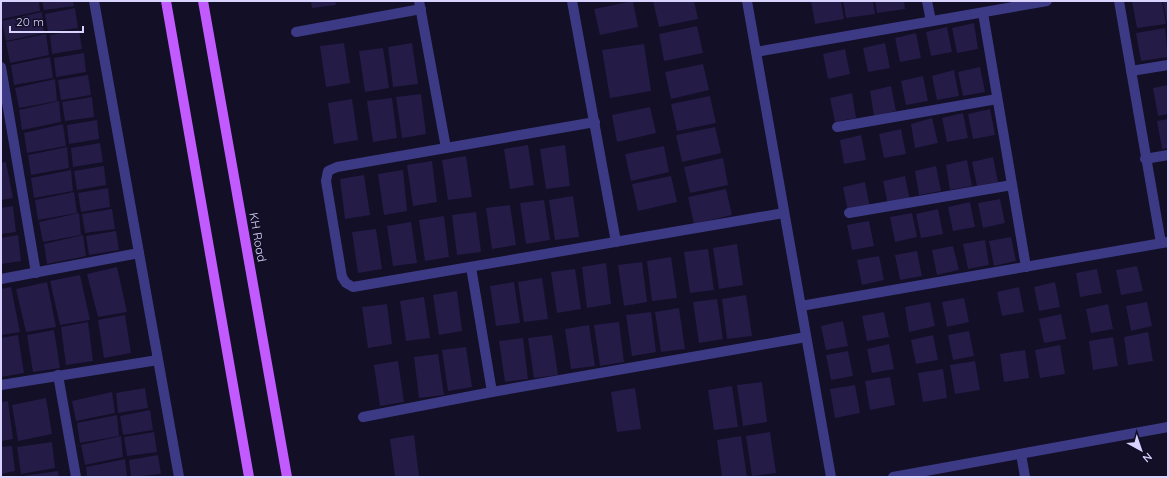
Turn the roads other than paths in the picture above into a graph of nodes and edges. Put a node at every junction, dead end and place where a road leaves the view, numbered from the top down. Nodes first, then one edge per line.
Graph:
1 (94, 1) edge
2 (166, 1) edge
3 (203, 1) edge
4 (572, 1) edge
5 (747, 1) edge
6 (927, 1) edge
7 (1047, 1) edge
8 (1119, 1) edge
9 (1020, 3) edge
10 (420, 5) edge
11 (983, 13) junction
12 (931, 21) junction
13 (296, 32) dead end
14 (756, 52) junction
15 (1168, 65) edge
16 (1, 66) edge
17 (1131, 72) junction
18 (997, 98) junction
19 (595, 122) junction
20 (837, 127) dead end
21 (446, 148) junction
22 (1168, 155) edge
23 (1145, 159) junction
24 (1012, 185) junction
25 (784, 213) junction
26 (849, 213) dead end
27 (616, 242) junction
28 (1164, 243) edge
29 (139, 253) junction
30 (1026, 267) junction
31 (471, 268) junction
32 (36, 273) junction
33 (1, 279) edge
34 (801, 306) junction
35 (806, 337) junction
36 (158, 360) junction
37 (58, 375) junction
38 (1, 385) edge
39 (492, 392) junction
40 (363, 417) dead end
41 (1168, 427) edge
42 (1021, 454) junction
43 (76, 477) edge
44 (179, 477) edge
45 (249, 477) edge
46 (287, 477) edge
47 (830, 477) edge
48 (893, 477) edge
49 (1025, 477) edge

1 - 29 street
2 - 45 main road
3 - 46 main road, KH Road
4 - 19 street
5 - 14 street
6 - 12 street
7 - 9 street
8 - 17 street
9 - 11 street
10 - 13 street
10 - 21 street
11 - 12 street
11 - 18 street
12 - 14 street
14 - 25 street
15 - 17 street
16 - 32 street
17 - 23 street
18 - 20 street
18 - 24 street
19 - 21 street
19 - 27 street
21 - 31 street
22 - 23 street
23 - 28 street
24 - 26 street
24 - 30 street
25 - 27 street
25 - 34 street
27 - 31 street
28 - 30 street
29 - 32 street
29 - 36 street
30 - 34 street
31 - 39 street
32 - 33 street
34 - 35 street
35 - 39 street
35 - 47 street
36 - 37 street
36 - 44 street
37 - 38 street
37 - 43 street
39 - 40 street
41 - 42 street
42 - 48 street
42 - 49 street

